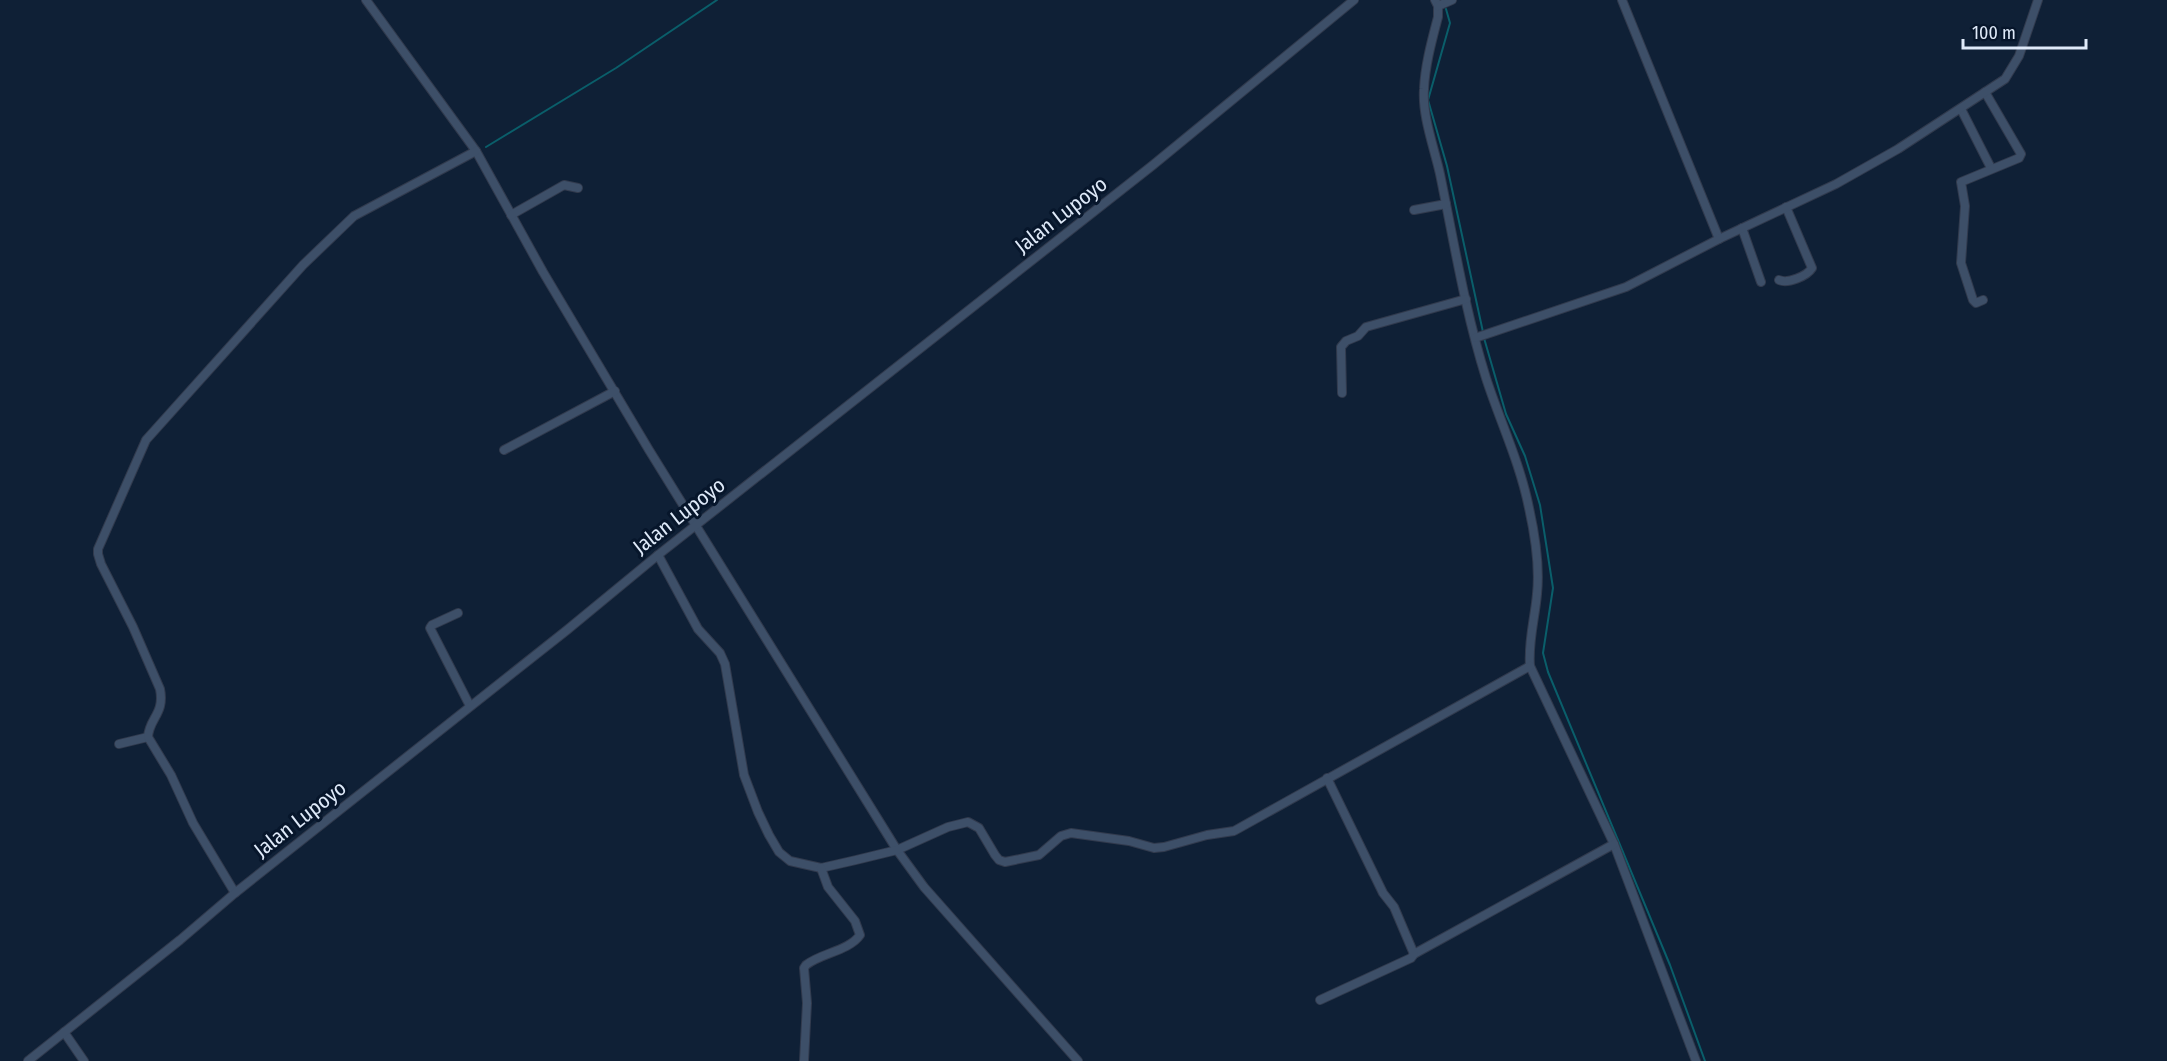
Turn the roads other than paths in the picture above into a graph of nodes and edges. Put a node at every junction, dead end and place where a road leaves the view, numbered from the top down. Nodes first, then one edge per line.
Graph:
1 (366, 0) edge
2 (1354, 0) edge
3 (1452, 0) edge
4 (1622, 0) edge
5 (2038, 0) edge
6 (1436, 3) edge
7 (1985, 92) junction
8 (1961, 109) junction
9 (476, 151) junction
10 (1991, 168) junction
11 (578, 188) dead end
12 (1442, 205) junction
13 (1786, 207) junction
14 (1414, 210) dead end
15 (511, 215) junction
16 (1742, 228) junction
17 (1719, 239) junction
18 (1779, 280) dead end
19 (1761, 282) dead end
20 (1461, 300) junction
21 (1983, 300) dead end
22 (1480, 336) junction
23 (615, 391) junction
24 (1342, 393) dead end
25 (504, 450) dead end
26 (698, 530) junction
27 (658, 555) junction
28 (458, 613) dead end
29 (1530, 666) junction
30 (470, 706) junction
31 (148, 737) junction
32 (119, 744) dead end
33 (1327, 778) junction
34 (1614, 844) junction
35 (897, 850) junction
36 (821, 868) junction
37 (236, 893) junction
38 (1414, 954) junction
39 (1320, 1000) dead end
40 (64, 1032) junction
41 (28, 1061) edge
42 (84, 1061) edge
43 (804, 1061) edge
44 (1078, 1061) edge
45 (1696, 1061) edge

1 - 9 street
2 - 26 street, Jalan Lupoyo
3 - 6 street
4 - 17 street
5 - 7 street
6 - 12 street
7 - 8 street
7 - 10 street
8 - 10 street
8 - 13 street
9 - 15 street
9 - 31 street
10 - 21 street
11 - 15 street
12 - 14 street
12 - 20 street
13 - 16 street
13 - 18 street
15 - 23 street
16 - 17 street
16 - 19 street
17 - 22 street
20 - 22 street
20 - 24 street
22 - 29 street
23 - 25 street
23 - 26 street
26 - 27 street, Jalan Lupoyo
26 - 35 street
27 - 30 street, Jalan Lupoyo
27 - 36 street
28 - 30 street
29 - 33 street
29 - 34 street
30 - 37 street, Jalan Lupoyo
31 - 32 street
31 - 37 street
33 - 35 street
33 - 38 street
34 - 38 street
34 - 45 street
35 - 36 street
35 - 44 street
36 - 43 street
37 - 40 street, Jalan Lupoyo
38 - 39 street
40 - 41 street, Jalan Lupoyo
40 - 42 street

